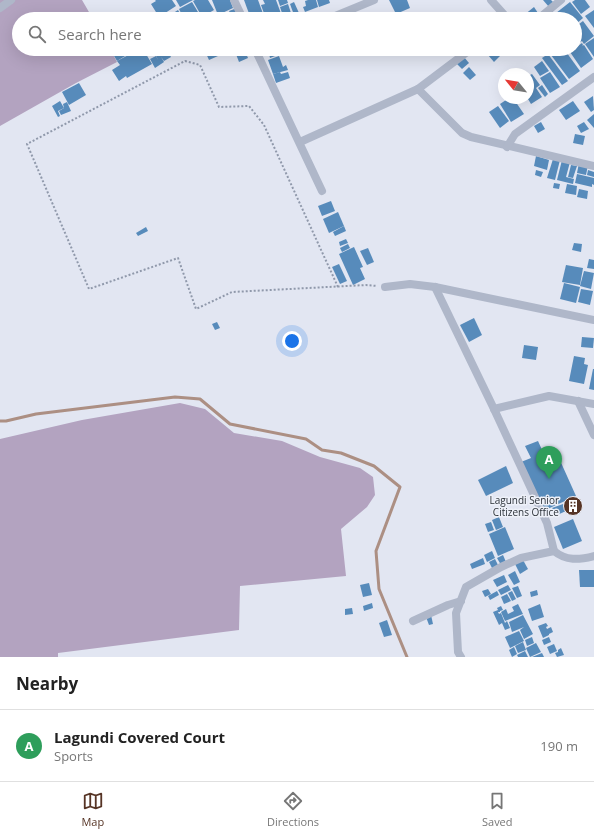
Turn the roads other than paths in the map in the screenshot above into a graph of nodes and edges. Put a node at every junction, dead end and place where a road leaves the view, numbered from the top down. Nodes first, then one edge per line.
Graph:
1 (11, 0) edge
2 (234, 0) edge
3 (374, 0) edge
4 (491, 0) edge
5 (561, 0) edge
6 (0, 8) edge
7 (240, 12) edge
8 (345, 12) edge
9 (502, 12) edge
10 (546, 12) edge
11 (258, 56) edge
12 (462, 56) edge
13 (594, 78) edge
14 (418, 89) junction
15 (300, 142) junction
16 (507, 147) junction
17 (594, 166) edge
18 (322, 191) dead end
19 (385, 287) road end
20 (435, 287) junction
21 (594, 320) edge
22 (578, 401) junction
23 (594, 404) edge
24 (494, 409) junction
25 (594, 435) edge
26 (554, 551) junction
27 (594, 556) edge
28 (461, 601) junction
29 (413, 621) dead end
30 (461, 657) edge

1 - 6 street
2 - 7 street
3 - 8 street
4 - 9 street
5 - 10 street
11 - 15 street
12 - 14 street
13 - 16 street
14 - 15 street
14 - 16 street
15 - 18 street
16 - 17 street
19 - 20 street
20 - 21 street
20 - 24 street
22 - 23 street
22 - 24 street
22 - 25 street
24 - 26 street
26 - 27 street
26 - 28 street
28 - 29 street
28 - 30 street

